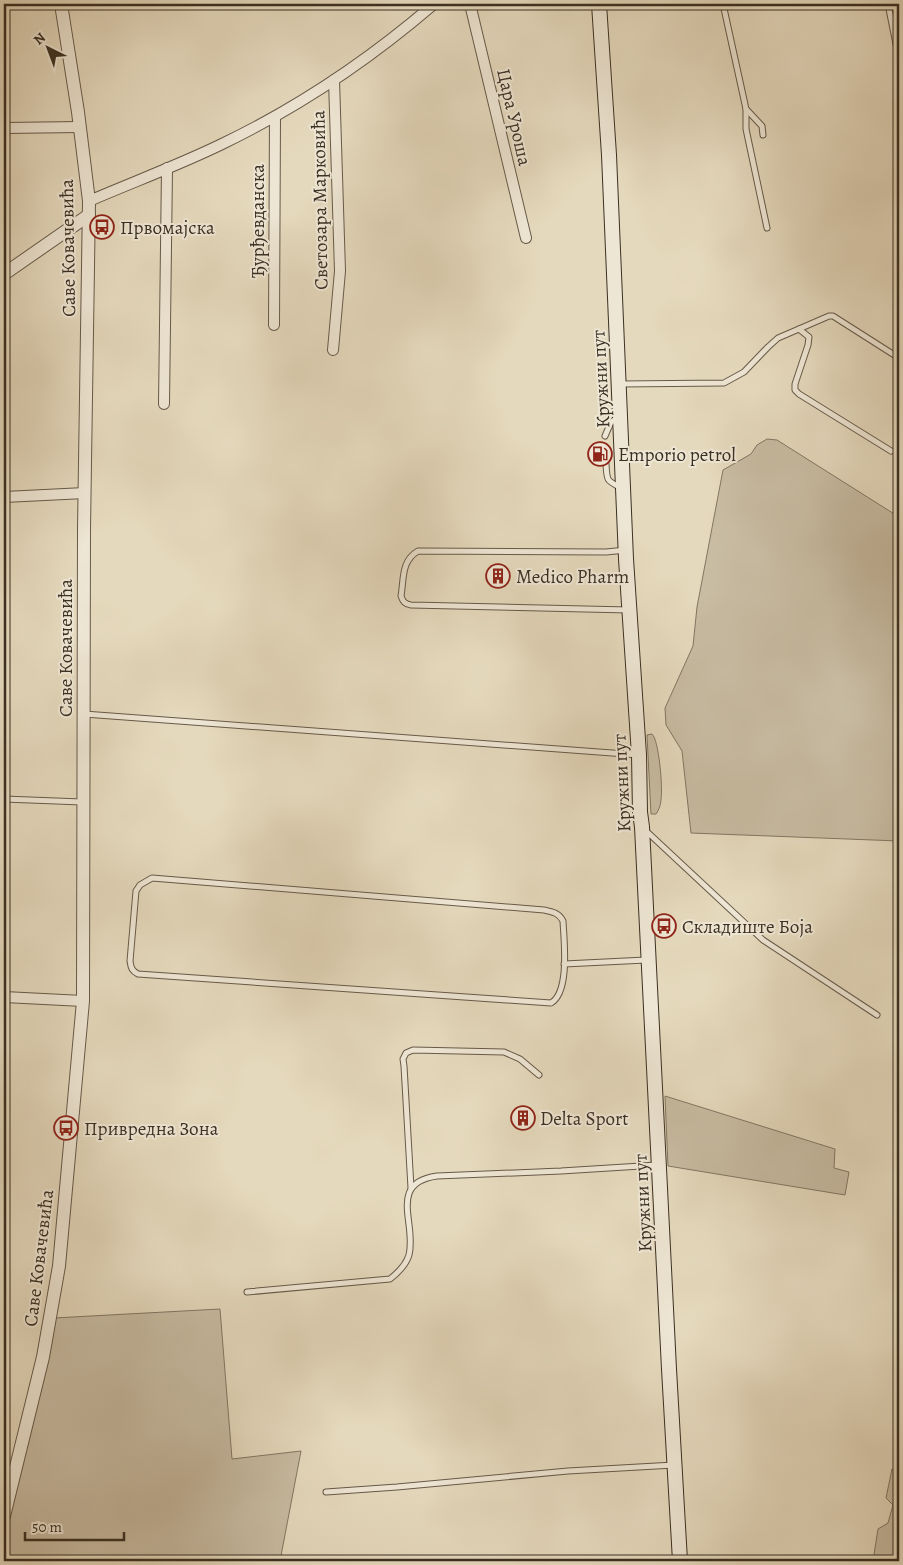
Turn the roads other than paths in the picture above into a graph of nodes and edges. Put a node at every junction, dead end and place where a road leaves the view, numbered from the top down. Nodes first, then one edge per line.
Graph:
1 (61, 4) edge
2 (434, 4) edge
3 (470, 4) edge
4 (600, 4) edge
5 (723, 4) edge
6 (888, 4) edge
7 (899, 59) edge
8 (334, 80) junction
9 (746, 109) junction
10 (276, 117) junction
11 (80, 127) junction
12 (4, 128) edge
13 (763, 135) dead end
14 (167, 168) junction
15 (89, 201) junction
16 (88, 215) junction
17 (767, 228) dead end
18 (526, 238) dead end
19 (4, 274) edge
20 (274, 325) dead end
21 (799, 329) junction
22 (333, 350) dead end
23 (899, 358) edge
24 (619, 384) junction
25 (164, 404) dead end
26 (620, 416) junction
27 (605, 436) dead end
28 (891, 451) dead end
29 (606, 464) dead end
30 (623, 489) junction
31 (85, 493) junction
32 (4, 497) edge
33 (626, 550) junction
34 (630, 610) junction
35 (83, 714) junction
36 (638, 755) junction
37 (4, 799) edge
38 (83, 802) junction
39 (642, 827) junction
40 (648, 960) junction
41 (564, 964) junction
42 (4, 997) edge
43 (83, 1001) junction
44 (877, 1015) dead end
45 (539, 1075) dead end
46 (658, 1164) junction
47 (411, 1189) junction
48 (247, 1292) dead end
49 (674, 1464) junction
50 (326, 1492) dead end
51 (4, 1516) edge
52 (680, 1561) edge

1 - 11 street, Саве Ковачевића
2 - 8 street
3 - 18 street, Цара Уроша
4 - 24 main road, Кружни пут
5 - 9 lane
6 - 7 lane
8 - 10 street
8 - 22 street, Светозара Марковића
9 - 13 lane
9 - 17 lane
10 - 14 street
10 - 20 street, Ђурђевданска
11 - 12 street
11 - 15 street, Саве Ковачевића
14 - 15 street
14 - 25 street
15 - 16 street, Саве Ковачевића
16 - 19 street
16 - 31 street, Саве Ковачевића
21 - 23 lane
21 - 24 lane
21 - 28 lane
24 - 26 main road, Кружни пут
26 - 27 lane
26 - 30 main road, Кружни пут
29 - 30 lane
30 - 33 main road, Кружни пут
31 - 32 street
31 - 35 street, Саве Ковачевића
33 - 34 main road, Кружни пут
33 - 34 lane
34 - 36 main road, Кружни пут
35 - 36 lane
35 - 38 street, Саве Ковачевића
36 - 39 main road, Кружни пут
37 - 38 lane
38 - 43 street, Саве Ковачевића
39 - 40 main road, Кружни пут
39 - 44 lane
40 - 41 lane
40 - 46 main road, Кружни пут
41 - 41 lane
42 - 43 street
43 - 51 street, Саве Ковачевића
45 - 47 lane
46 - 47 lane
46 - 49 main road, Кружни пут
47 - 48 lane
49 - 50 lane
49 - 52 main road, Кружни пут

